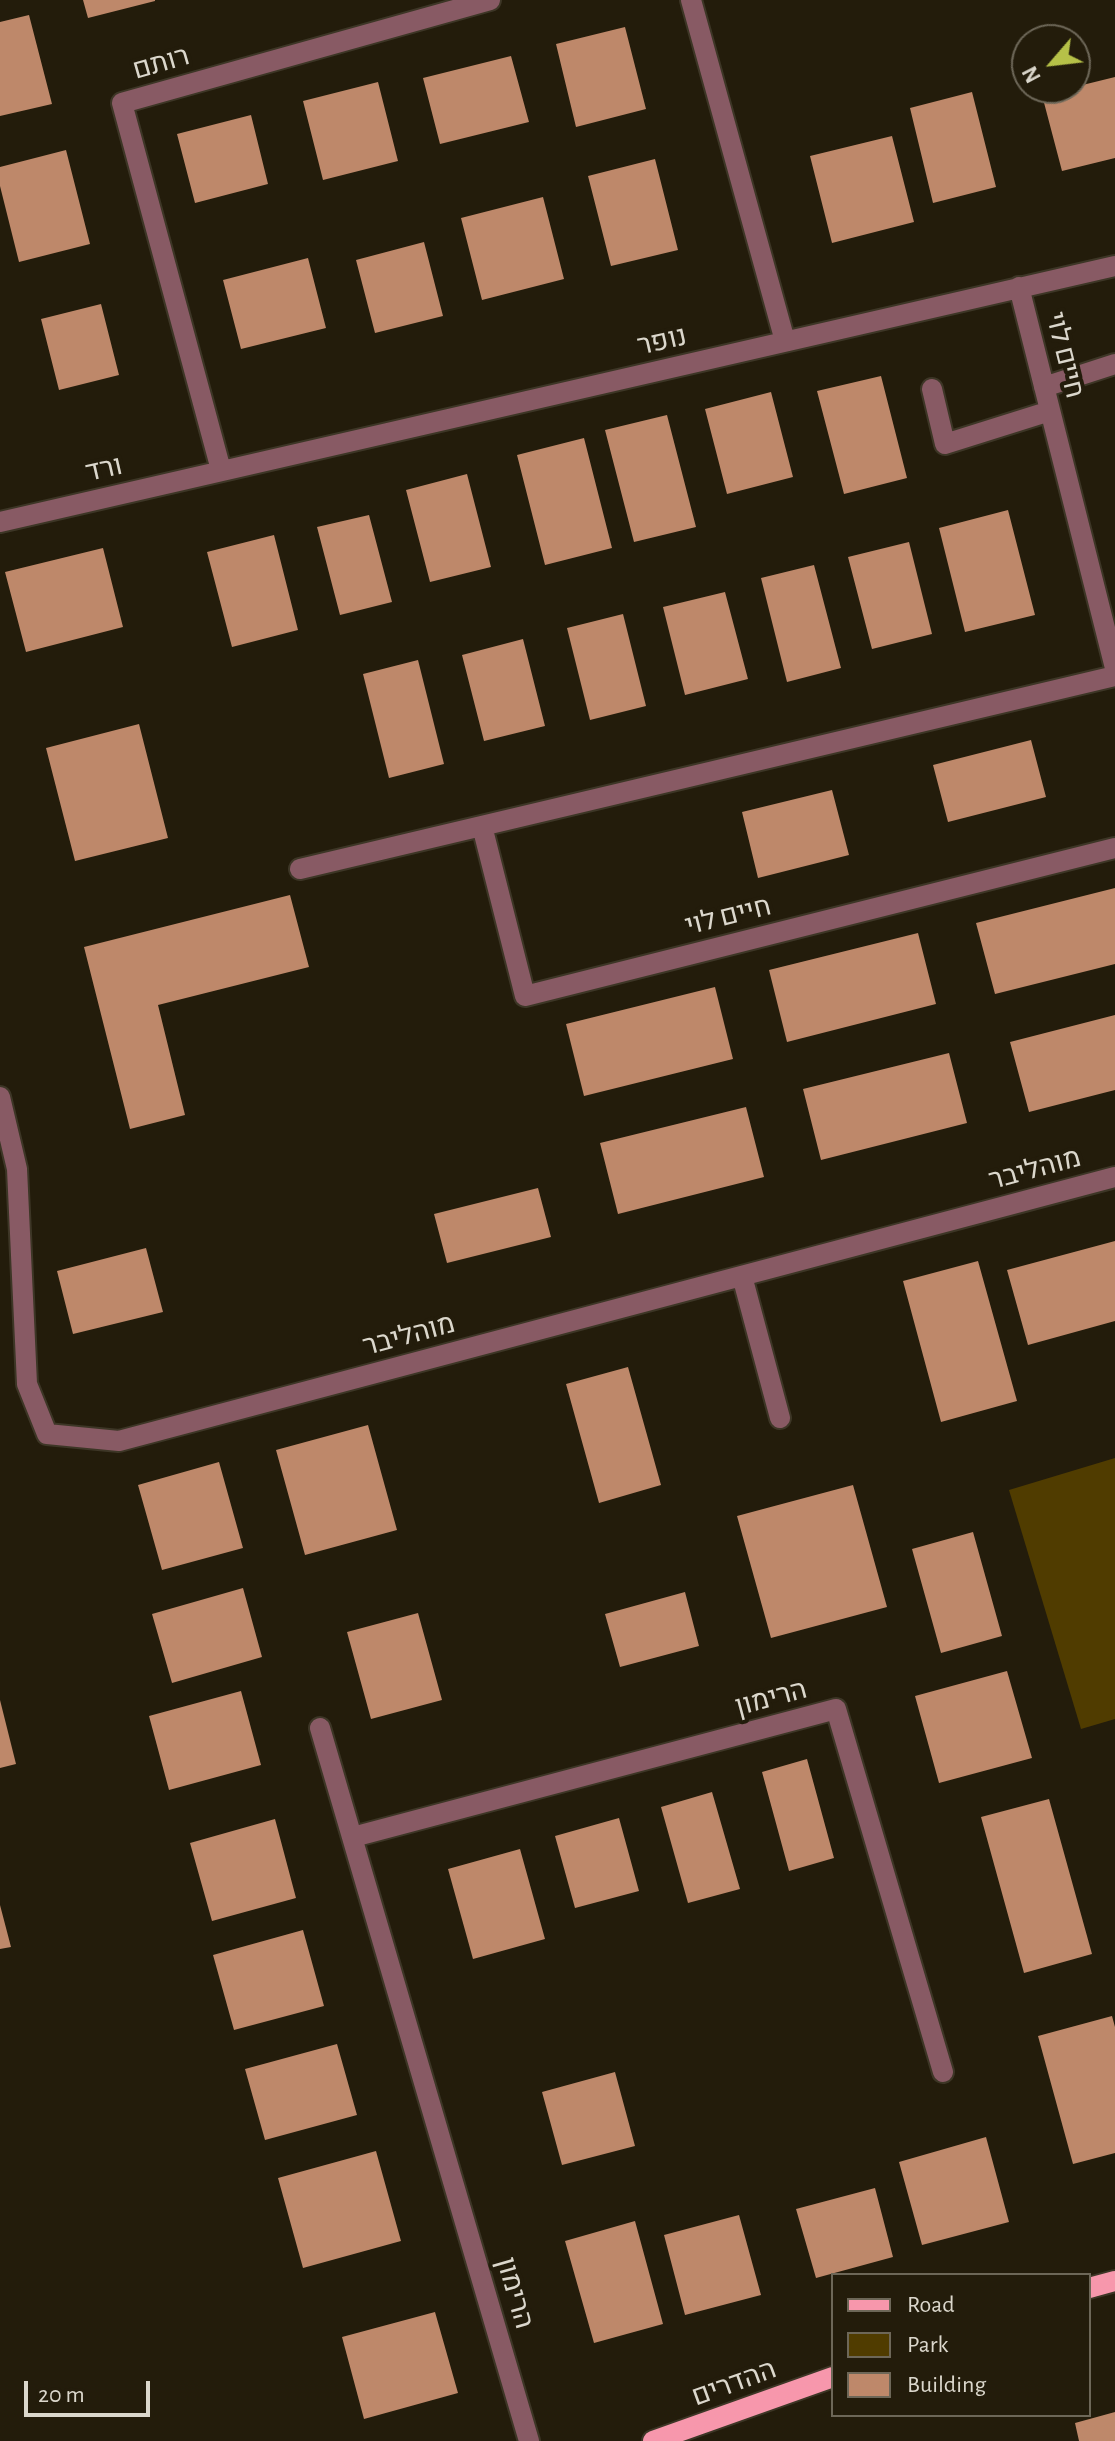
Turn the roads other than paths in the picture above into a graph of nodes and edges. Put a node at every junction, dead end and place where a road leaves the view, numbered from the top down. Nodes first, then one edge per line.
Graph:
1 (490, 0) edge
2 (691, 0) edge
3 (1115, 266) edge
4 (1019, 287) junction
5 (785, 341) junction
6 (1115, 364) edge
7 (1044, 387) junction
8 (932, 389) dead end
9 (1050, 411) junction
10 (221, 470) junction
11 (0, 522) edge
12 (1115, 668) edge
13 (1115, 676) edge
14 (482, 826) junction
15 (1115, 848) edge
16 (300, 869) dead end
17 (0, 1097) edge
18 (1115, 1177) edge
19 (742, 1276) junction
20 (780, 1418) dead end
21 (320, 1728) dead end
22 (353, 1837) junction
23 (943, 2072) dead end
24 (1115, 2281) edge
25 (1091, 2287) edge
26 (831, 2378) edge
27 (529, 2441) edge
28 (653, 2441) edge

1 - 10 street, רותם
2 - 5 street
3 - 4 street, נופר
4 - 5 street, נופר
4 - 7 street, חיים לוי
5 - 10 street, נופר
6 - 7 street
7 - 9 street, חיים לוי
8 - 9 street
9 - 12 street, חיים לוי
10 - 11 street, ורד
13 - 14 street
14 - 15 street, חיים לוי
14 - 16 street
17 - 19 street, מוהליבר
18 - 19 street, מוהליבר
19 - 20 street
21 - 22 street, הרימון
22 - 23 street, הרימון
22 - 27 street, הרימון
24 - 25 main road
26 - 28 main road, ההדרים

